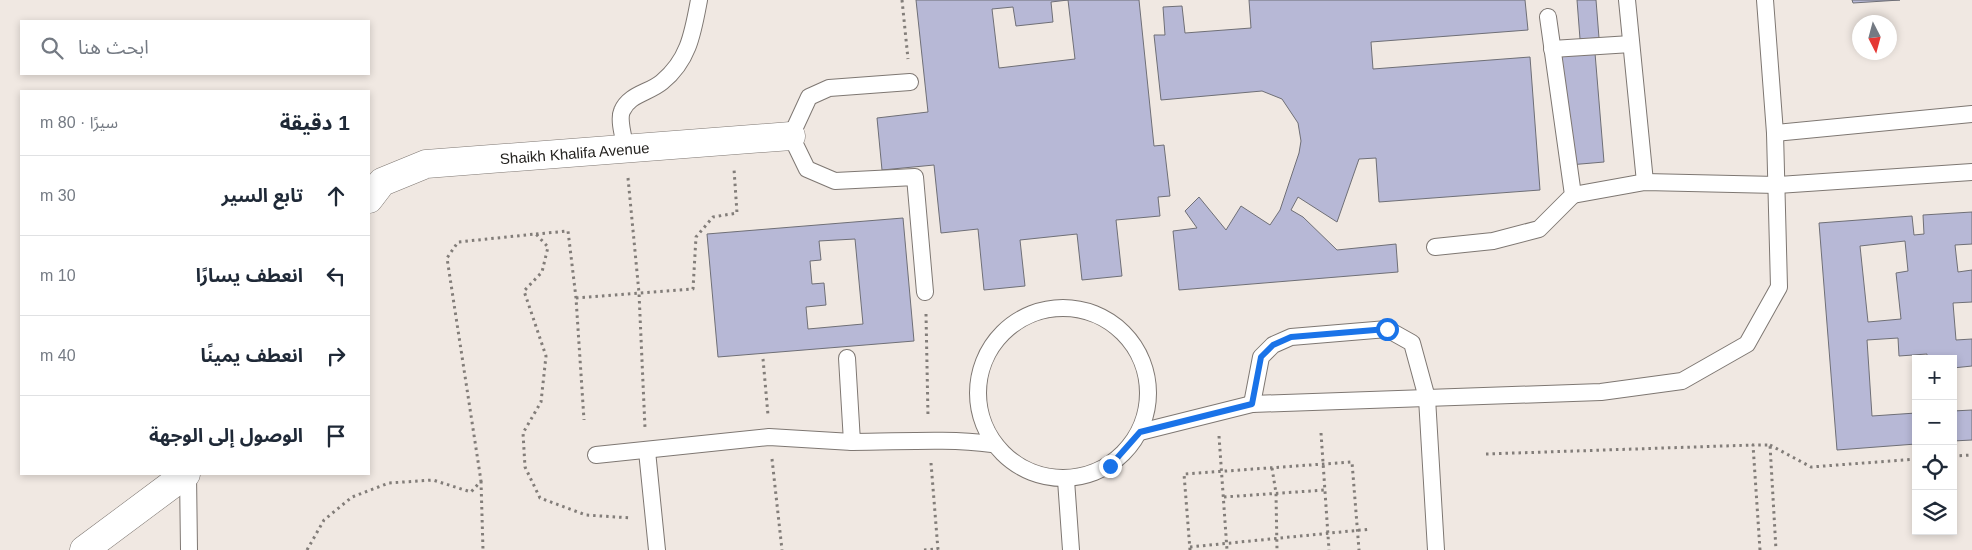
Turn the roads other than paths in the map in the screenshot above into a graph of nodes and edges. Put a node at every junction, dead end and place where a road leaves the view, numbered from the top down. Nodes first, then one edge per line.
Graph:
1 (699, 0) edge
2 (1627, 0) edge
3 (1766, 0) edge
4 (1548, 17) dead end
5 (1631, 44) junction
6 (1552, 49) junction
7 (910, 82) road end
8 (1972, 114) edge
9 (1775, 133) junction
10 (791, 136) junction
11 (626, 149) junction
12 (1972, 172) edge
13 (1645, 182) junction
14 (1777, 185) junction
15 (1573, 195) junction
16 (370, 197) edge
17 (1436, 247) dead end
18 (925, 292) dead end
19 (847, 358) dead end
20 (1427, 398) junction
21 (1252, 404) junction
22 (1140, 432) junction
23 (852, 442) junction
24 (992, 444) junction
25 (646, 451) junction
26 (596, 455) dead end
27 (186, 475) edge
28 (187, 475) edge
29 (1066, 480) junction
30 (84, 550) edge
31 (189, 550) edge
32 (657, 550) edge
33 (1071, 550) edge
34 (1436, 550) edge

1 - 11 lane
2 - 5 lane
3 - 9 lane
4 - 6 lane
5 - 6 lane
5 - 13 lane
6 - 15 lane
7 - 10 lane
8 - 9 lane
9 - 14 lane
10 - 11 street, Shaikh Khalifa Avenue
10 - 18 lane
11 - 16 street, Shaikh Khalifa Avenue
12 - 14 lane
13 - 14 lane
13 - 15 lane
14 - 20 lane
15 - 17 lane
19 - 23 lane
20 - 21 lane
20 - 21 lane
20 - 34 lane
21 - 22 lane
22 - 24 lane
22 - 29 lane
23 - 24 lane
23 - 25 lane
24 - 29 lane
25 - 26 lane
25 - 32 lane
27 - 30 street
28 - 31 lane
29 - 33 lane

